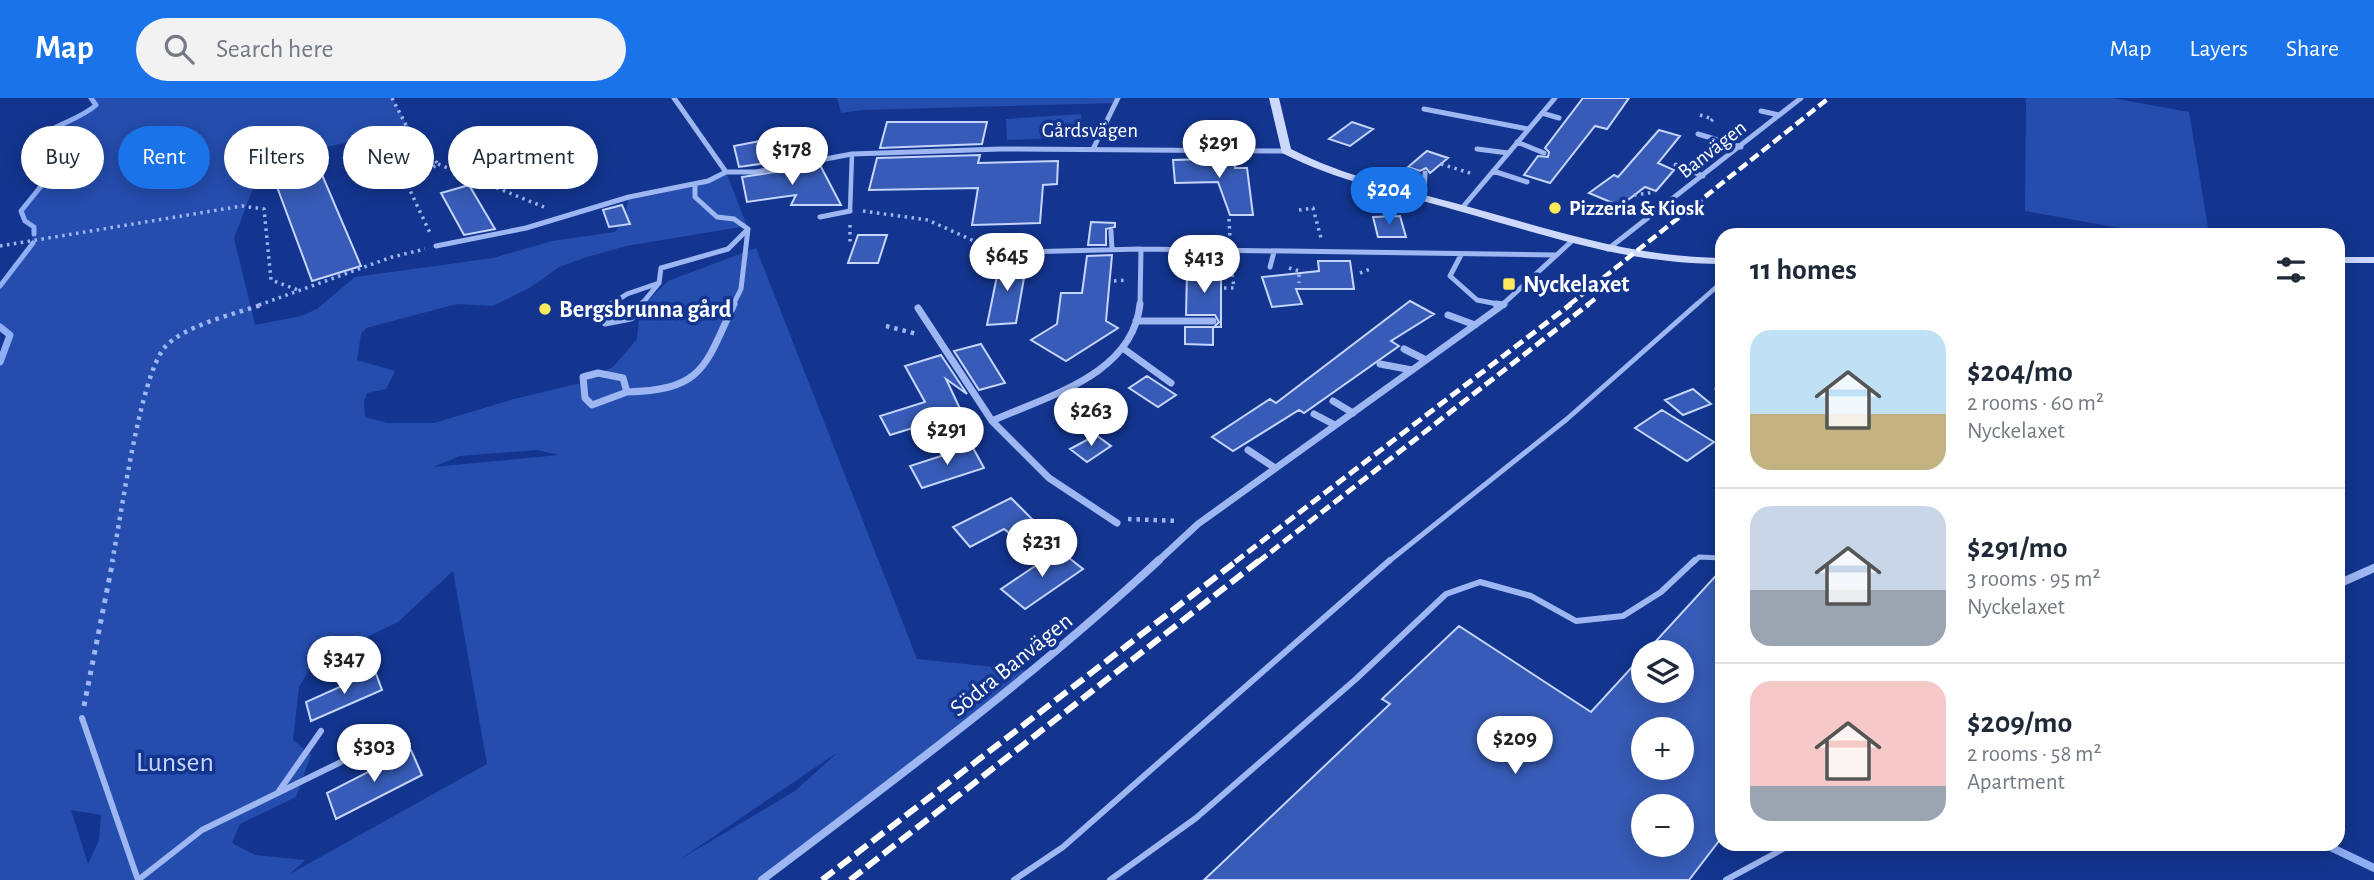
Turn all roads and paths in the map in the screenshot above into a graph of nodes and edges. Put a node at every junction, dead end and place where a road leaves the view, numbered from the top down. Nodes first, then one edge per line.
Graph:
1 (392, 98) edge
2 (674, 98) edge
3 (1118, 98) edge
4 (1274, 98) edge
5 (1555, 98) edge
6 (1801, 98) edge
7 (1424, 109) dead end
8 (1761, 111) dead end
9 (1542, 113) junction
10 (1779, 116) junction
11 (1559, 118) dead end
12 (1528, 129) junction
13 (1228, 133) dead end
14 (1698, 134) dead end
15 (1517, 142) junction
16 (1741, 147) junction
17 (1093, 149) junction
18 (1231, 149) junction
19 (1477, 149) dead end
20 (1286, 151) junction
21 (1508, 153) junction
22 (1544, 153) dead end
23 (852, 154) junction
24 (438, 164) junction
25 (1441, 164) dead end
26 (1676, 165) dead end
27 (1493, 171) junction
28 (726, 172) junction
29 (1425, 173) dead end
30 (1703, 176) junction
31 (1487, 178) junction
32 (1527, 182) dead end
33 (695, 184) junction
34 (1670, 191) joint
35 (1634, 195) dead end
36 (1678, 195) junction
37 (1424, 198) junction
38 (1462, 208) junction
39 (850, 211) junction
40 (1300, 211) dead end
41 (579, 212) junction
42 (820, 217) dead end
43 (748, 229) junction
44 (1111, 231) dead end
45 (1315, 240) dead end
46 (1573, 240) junction
47 (850, 245) dead end
48 (0, 246) edge
49 (436, 246) junction
50 (985, 246) joint
51 (1142, 249) junction
52 (1608, 249) junction
53 (1112, 250) junction
54 (1274, 252) junction
55 (1461, 255) junction
56 (1556, 255) junction
57 (2345, 260) edge
58 (2374, 260) edge
59 (1715, 261) edge
60 (1221, 265) dead end
61 (1270, 267) dead end
62 (1289, 268) dead end
63 (659, 283) junction
64 (1299, 283) dead end
65 (1224, 288) dead end
66 (1715, 288) edge
67 (298, 290) junction
68 (1503, 305) junction
69 (918, 308) dead end
70 (1448, 315) dead end
71 (1136, 321) junction
72 (1213, 321) dead end
73 (886, 326) dead end
74 (1475, 326) junction
75 (938, 340) junction
76 (1124, 349) junction
77 (1404, 349) dead end
78 (1426, 360) junction
79 (1380, 364) dead end
80 (1412, 370) junction
81 (1171, 383) dead end
82 (627, 392) junction
83 (1333, 401) dead end
84 (1353, 413) junction
85 (1314, 414) dead end
86 (992, 421) junction
87 (1335, 425) junction
88 (1248, 450) dead end
89 (1275, 468) junction
90 (1117, 523) joint
91 (1198, 524) junction
92 (1715, 558) edge
93 (2374, 568) edge
94 (2345, 581) edge
95 (82, 718) joint
96 (321, 730) dead end
97 (341, 762) dead end
98 (277, 793) junction
99 (1779, 851) edge
100 (138, 880) edge
101 (762, 880) edge
102 (1014, 880) edge
103 (1110, 880) edge
104 (1726, 880) edge

1 - 24 path
2 - 28 street
3 - 17 street
4 - 20 street
5 - 9 street
6 - 10 street, Banvägen
7 - 12 street
8 - 10 street
9 - 11 street
9 - 12 street
10 - 16 street, Banvägen
12 - 15 street
13 - 18 street
14 - 16 street
15 - 21 street
15 - 22 street
16 - 30 street, Banvägen
17 - 18 street, Gårdsvägen
17 - 23 street, Gårdsvägen
18 - 20 street, Gårdsvägen
19 - 21 street
20 - 37 street, Gårdsvägen
21 - 27 street
23 - 28 street, Gårdsvägen
23 - 39 lane
24 - 41 path
24 - 49 path
25 - 31 path
26 - 30 street
27 - 31 street
27 - 32 street
28 - 33 street, Gårdsvägen
29 - 37 street
30 - 36 street, Banvägen
31 - 38 street
33 - 41 street, Gårdsvägen
33 - 43 street
34 - 35 path
34 - 36 street
36 - 52 street, Banvägen
37 - 38 street, Gårdsvägen
38 - 46 street, Gårdsvägen
39 - 42 street
39 - 47 path
39 - 50 path
40 - 45 path
41 - 49 street, Gårdsvägen
43 - 63 street
43 - 82 street
44 - 53 street
46 - 52 street, Gårdsvägen
46 - 56 street, Södra Banvägen
48 - 67 path
49 - 67 path
50 - 53 street
51 - 53 street
51 - 54 street
51 - 71 street
52 - 59 street, Gårdsvägen
54 - 55 street
54 - 61 street
55 - 56 street
55 - 68 street
56 - 68 street, Södra Banvägen
57 - 58 street
60 - 65 path
62 - 64 path
63 - 63 street
66 - 102 lane
67 - 95 path
68 - 74 street, Södra Banvägen
69 - 75 street
70 - 74 street
71 - 72 street
71 - 76 street
73 - 75 path
74 - 78 street, Södra Banvägen
75 - 86 street
76 - 81 street
76 - 86 street
77 - 78 street
78 - 80 street, Södra Banvägen
79 - 80 street
80 - 84 street, Södra Banvägen
82 - 82 street
83 - 84 street
84 - 87 street, Södra Banvägen
85 - 87 street
86 - 90 street
87 - 89 street, Södra Banvägen
88 - 89 street
89 - 91 street, Södra Banvägen
90 - 91 path
91 - 101 street, Södra Banvägen
92 - 103 lane
93 - 94 street
95 - 100 lane
96 - 98 lane
97 - 98 lane
98 - 100 lane
99 - 104 lane

